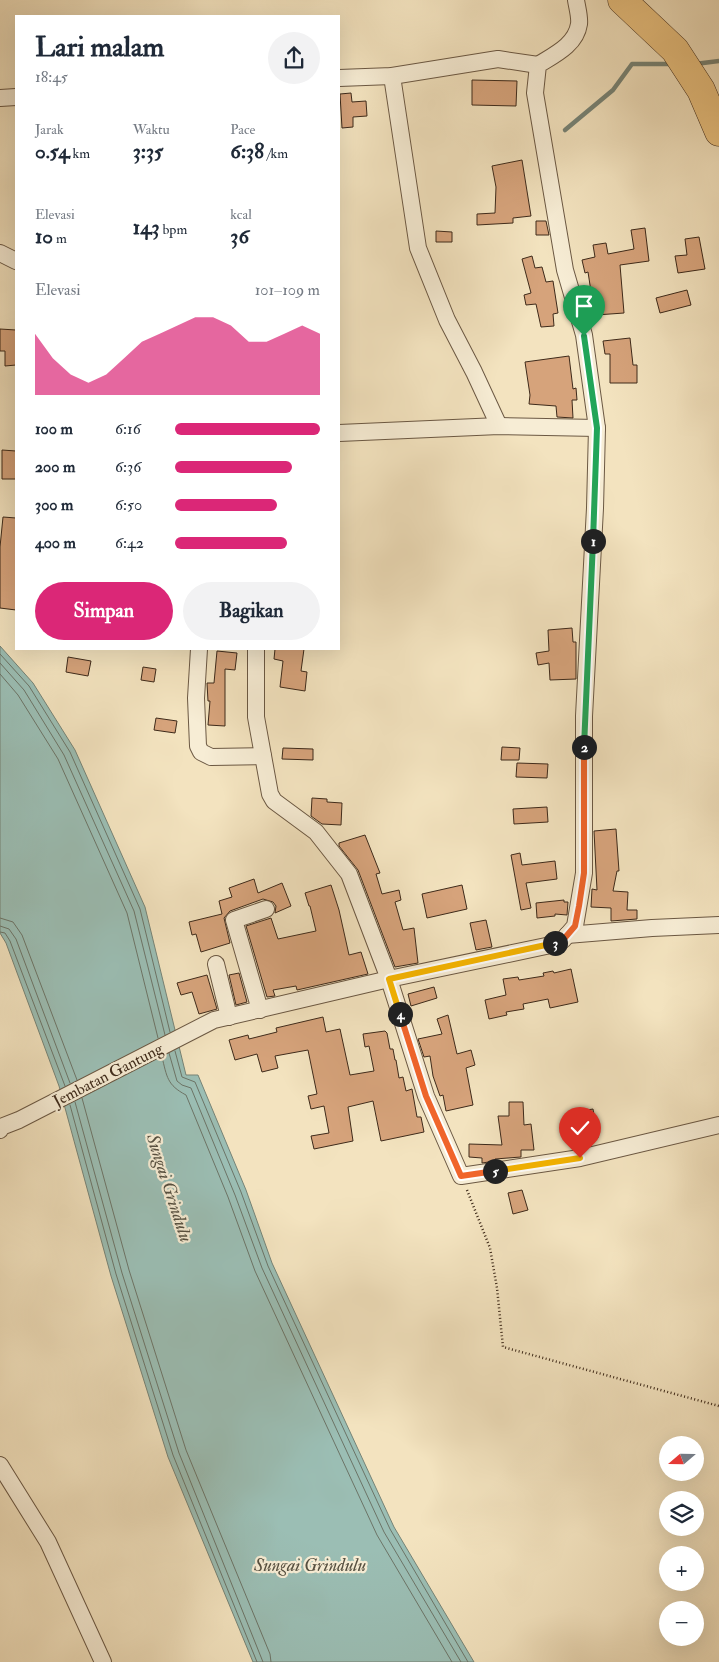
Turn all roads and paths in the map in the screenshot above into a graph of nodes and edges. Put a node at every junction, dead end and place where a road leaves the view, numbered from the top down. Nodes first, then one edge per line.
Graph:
1 (576, 0) edge
2 (622, 0) edge
3 (538, 65) junction
4 (392, 76) junction
5 (340, 78) edge
6 (15, 97) edge
7 (0, 98) edge
8 (719, 132) edge
9 (0, 253) edge
10 (15, 260) edge
11 (499, 426) junction
12 (597, 428) junction
13 (340, 434) edge
14 (199, 650) edge
15 (256, 650) edge
16 (263, 756) junction
17 (266, 909) dead end
18 (719, 925) edge
19 (567, 935) junction
20 (216, 964) dead end
21 (389, 979) junction
22 (260, 1010) junction
23 (229, 1017) junction
24 (719, 1125) edge
25 (0, 1130) edge
26 (461, 1176) junction
27 (719, 1406) edge
28 (0, 1465) edge
29 (103, 1662) edge

1 - 3 street
2 - 8 highway
3 - 4 street
3 - 12 street
4 - 5 street
4 - 11 street
6 - 7 street
9 - 10 street
11 - 12 street
11 - 13 street
12 - 19 street
14 - 16 street
15 - 16 street
16 - 21 street
17 - 22 street
18 - 19 street
19 - 21 street, Jembatan Gantung
20 - 23 street
21 - 22 street, Jembatan Gantung
21 - 26 street
22 - 23 street, Jembatan Gantung
23 - 25 street, Jembatan Gantung
24 - 26 street
26 - 27 path
28 - 29 street

